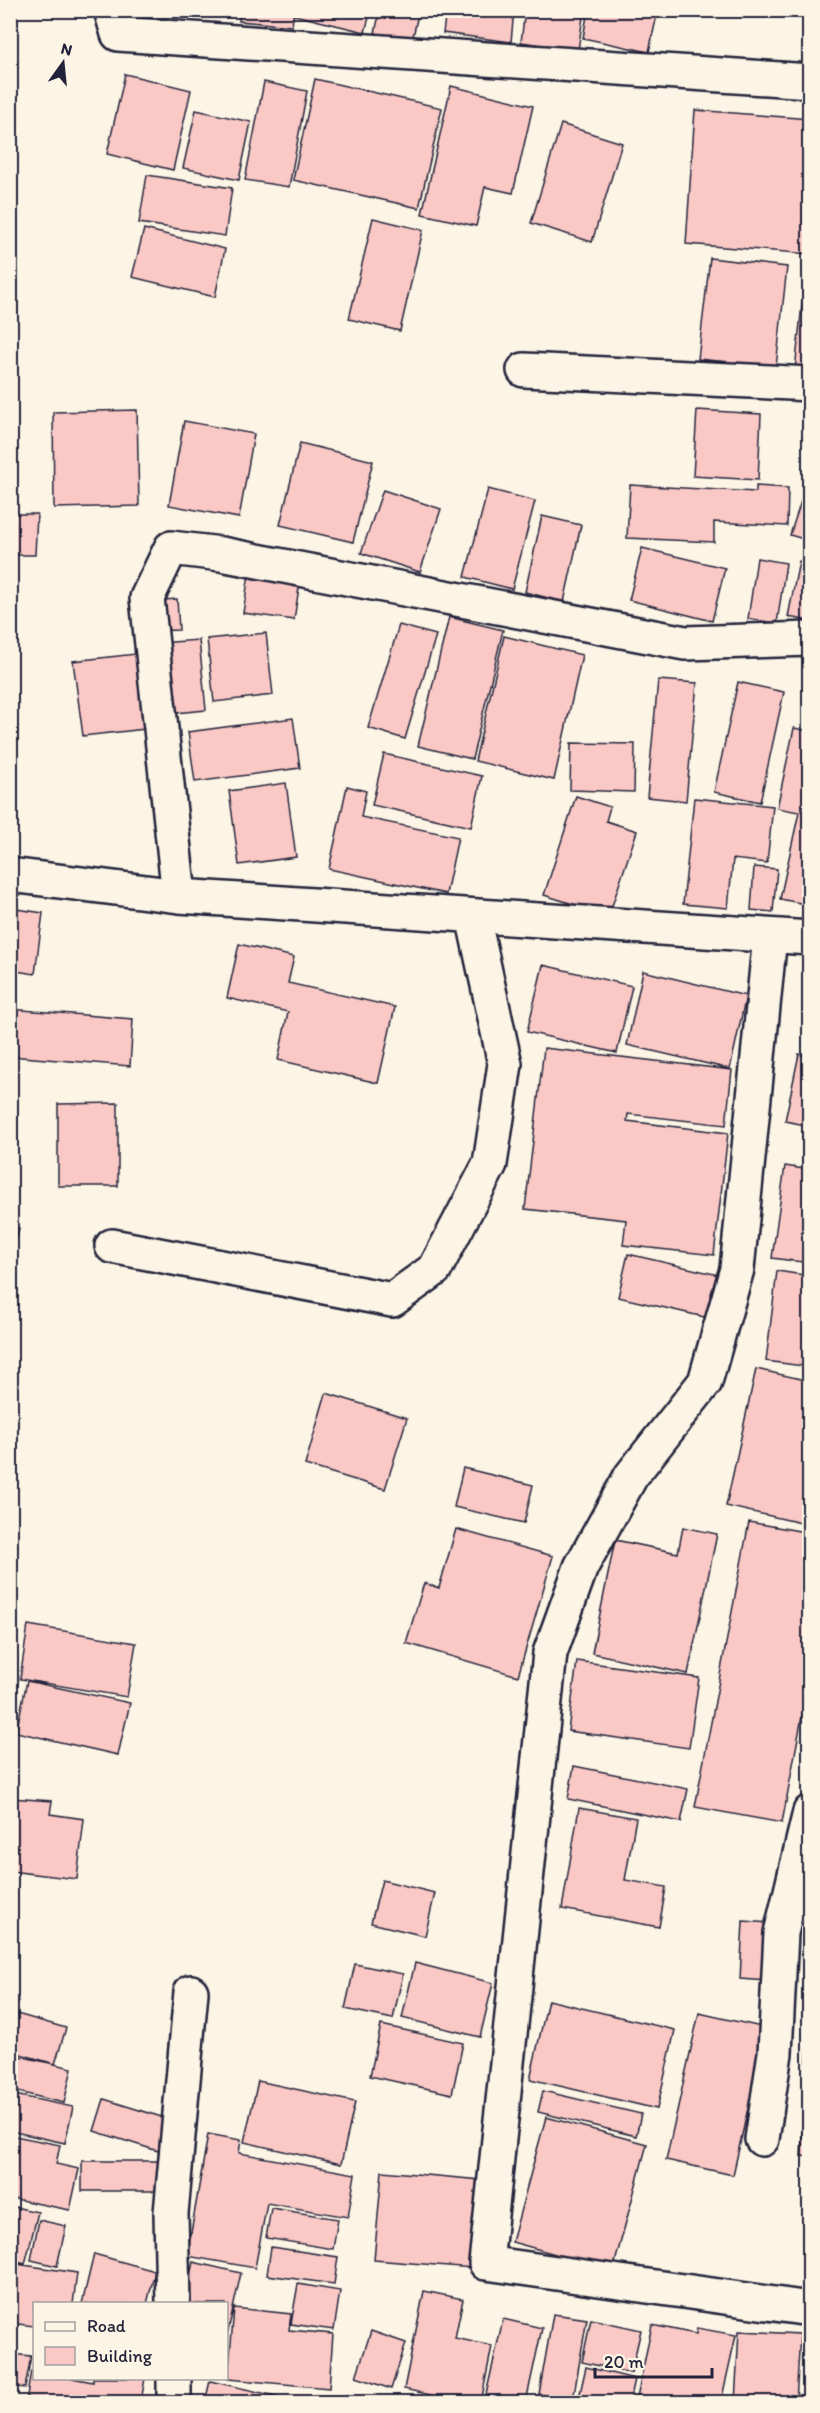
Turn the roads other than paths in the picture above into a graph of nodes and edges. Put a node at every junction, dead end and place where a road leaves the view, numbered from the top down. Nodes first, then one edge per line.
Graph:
1 (111, 10) edge
2 (810, 81) edge
3 (524, 369) dead end
4 (810, 384) edge
5 (810, 639) edge
6 (10, 875) edge
7 (179, 896) junction
8 (473, 916) junction
9 (770, 936) junction
10 (810, 938) edge
11 (112, 1246) dead end
12 (810, 1812) edge
13 (190, 1992) dead end
14 (762, 2139) dead end
15 (173, 2302) edge
16 (810, 2309) edge
17 (174, 2380) edge
18 (174, 2403) edge

1 - 2 street
3 - 4 street
5 - 7 street
6 - 7 street
7 - 8 street
8 - 9 street
8 - 11 street
9 - 10 street
9 - 16 street
12 - 14 street
13 - 15 street
17 - 18 street

